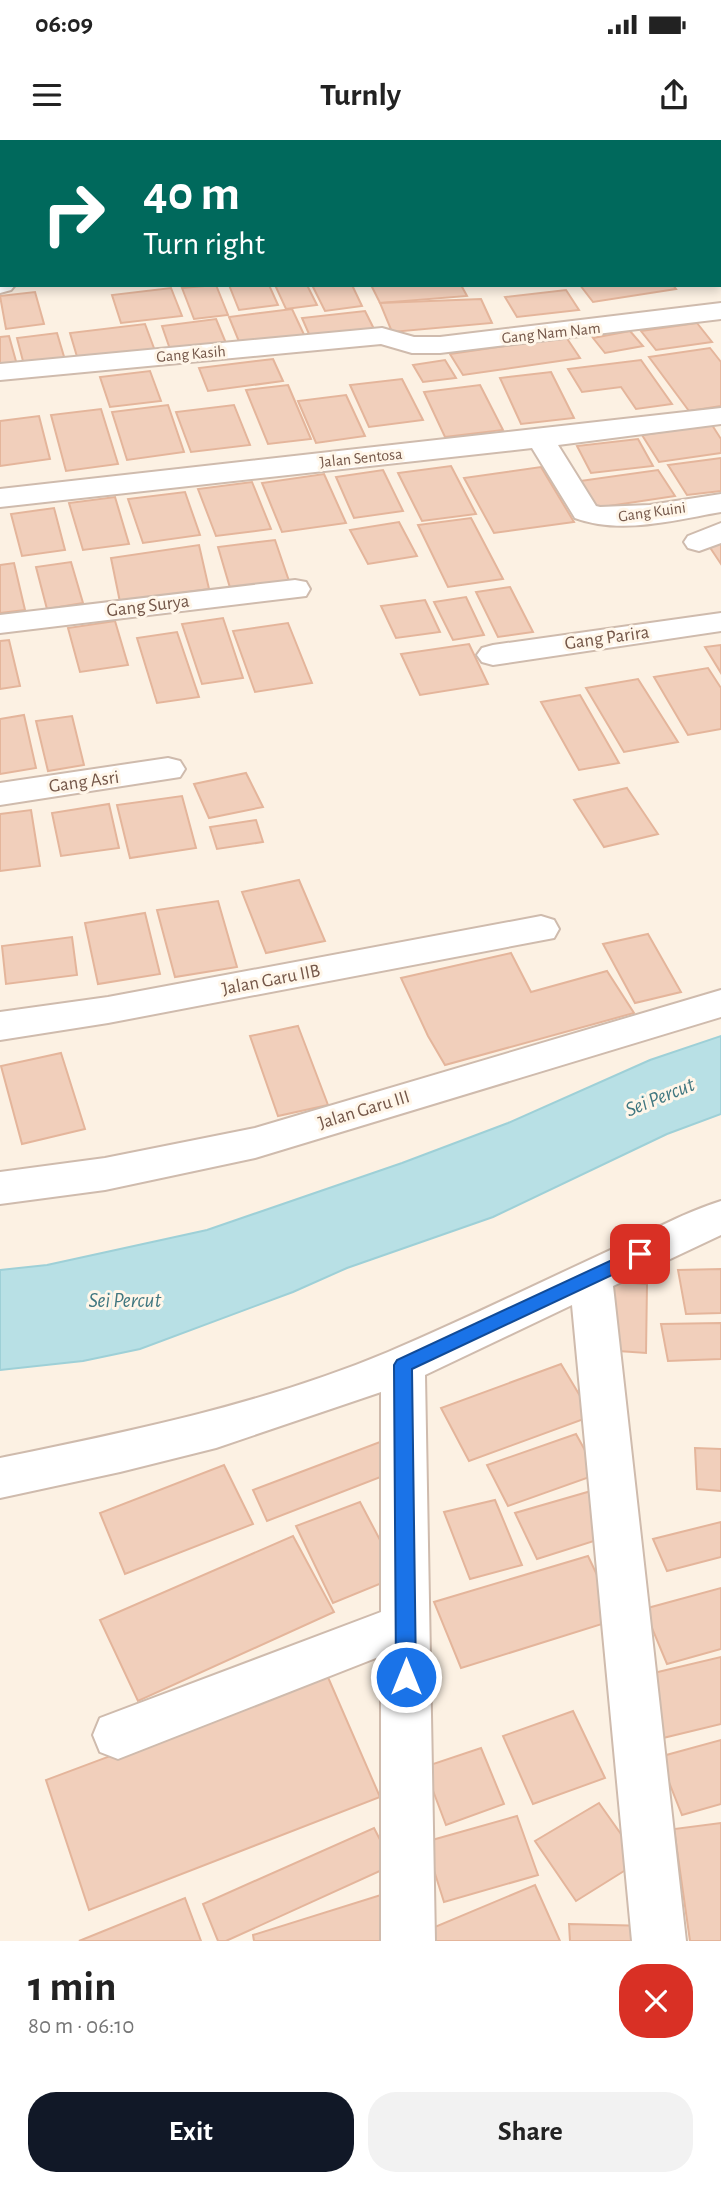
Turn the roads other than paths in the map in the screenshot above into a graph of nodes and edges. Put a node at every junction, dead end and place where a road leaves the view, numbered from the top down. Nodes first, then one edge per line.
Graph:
1 (721, 311) edge
2 (382, 336) joint
3 (0, 372) edge
4 (721, 416) edge
5 (541, 440) junction
6 (0, 498) edge
7 (721, 503) edge
8 (295, 589) dead end
9 (721, 622) edge
10 (0, 624) edge
11 (493, 655) dead end
12 (168, 769) dead end
13 (0, 794) edge
14 (541, 929) dead end
15 (721, 1003) edge
16 (0, 1026) edge
17 (0, 1188) edge
18 (721, 1217) edge
19 (591, 1276) junction
20 (403, 1365) junction
21 (0, 1478) edge
22 (406, 1624) junction
23 (118, 1735) dead end
24 (408, 1941) edge
25 (659, 1941) edge

1 - 2 street, Gang Nam Nam
2 - 3 street, Gang Kasih
4 - 5 street, Jalan Sentosa
5 - 6 street, Jalan Sentosa
5 - 7 street, Gang Kuini
8 - 10 street, Gang Surya
9 - 11 street, Gang Parira
12 - 13 street, Gang Asri
14 - 16 street, Jalan Garu IIB
15 - 17 street, Jalan Garu III
18 - 19 street
19 - 20 street
19 - 25 street
20 - 21 street
20 - 22 street
22 - 23 street
22 - 24 street

